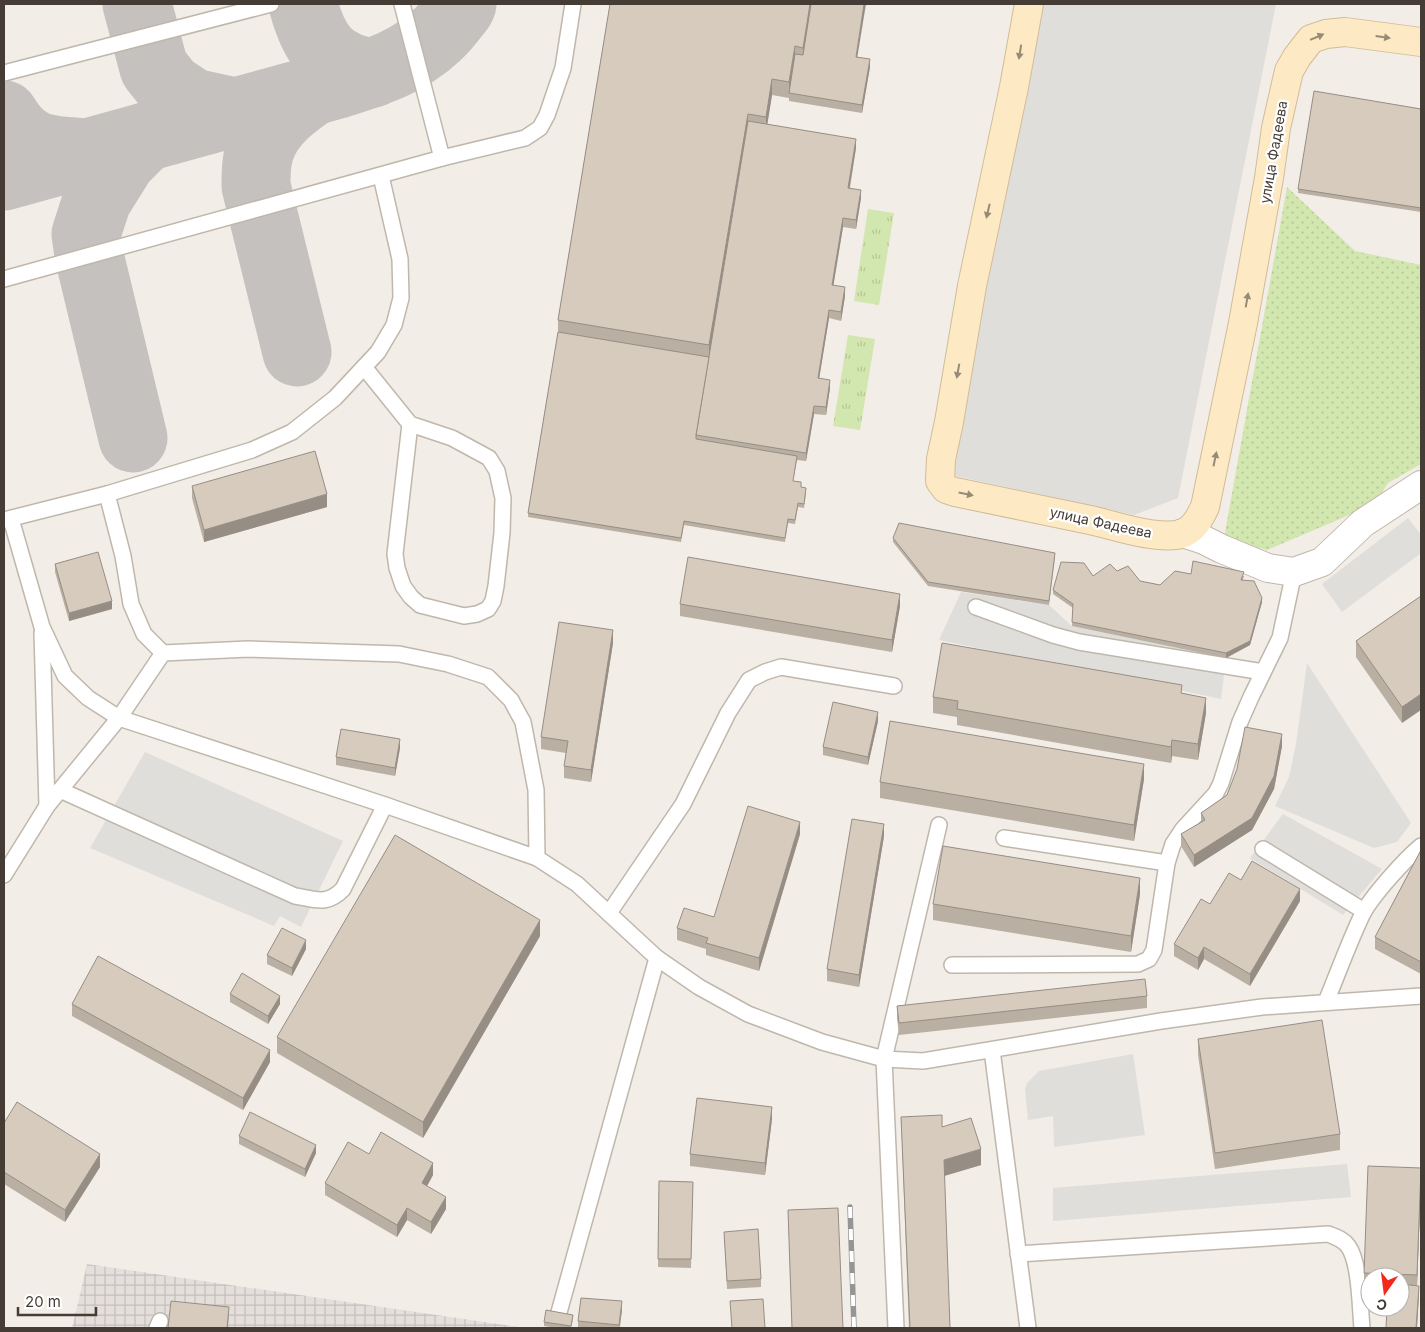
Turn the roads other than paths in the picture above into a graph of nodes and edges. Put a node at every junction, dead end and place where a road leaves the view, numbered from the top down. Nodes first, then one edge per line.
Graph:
1 (271, 4) edge
2 (402, 4) edge
3 (573, 4) edge
4 (1029, 4) edge
5 (1421, 42) edge
6 (4, 73) edge
7 (442, 158) junction
8 (381, 176) junction
9 (4, 279) edge
10 (364, 367) junction
11 (410, 424) junction
12 (1421, 485) edge
13 (106, 494) junction
14 (7, 520) edge
15 (1183, 533) junction
16 (1294, 572) junction
17 (976, 606) dead end
18 (42, 627) junction
19 (163, 654) junction
20 (1263, 672) junction
21 (894, 686) dead end
22 (119, 718) junction
23 (60, 790) junction
24 (385, 805) junction
25 (47, 806) junction
26 (939, 825) dead end
27 (1004, 838) dead end
28 (1421, 846) edge
29 (1263, 849) dead end
30 (537, 858) junction
31 (1166, 863) junction
32 (4, 875) edge
33 (1364, 911) junction
34 (609, 914) junction
35 (657, 958) junction
36 (952, 965) dead end
37 (1421, 996) edge
38 (1326, 1002) junction
39 (992, 1050) junction
40 (884, 1059) junction
41 (1018, 1254) junction
42 (556, 1324) edge
43 (896, 1328) edge
44 (1028, 1328) edge
45 (1362, 1328) edge

1 - 6 lane
2 - 7 lane
3 - 7 lane
4 -> 15 main road, улица Фадеева
15 -> 5 main road, улица Фадеева
7 - 8 lane
8 - 9 lane
8 - 10 lane
10 - 11 lane
10 - 13 lane
11 - 11 lane
12 - 16 street
13 - 14 lane
13 - 19 lane
14 - 18 lane
15 - 16 street
16 - 20 lane
17 - 20 lane
18 - 22 lane
18 - 25 lane
19 - 22 lane
19 - 30 lane
20 - 31 lane
21 - 34 lane
22 - 23 lane
22 - 24 lane
23 - 24 lane
23 - 25 lane
24 - 30 lane
25 - 32 lane
26 - 40 lane
27 - 31 lane
28 - 33 lane
29 - 33 lane
30 - 34 lane
31 - 36 lane
33 - 38 lane
34 - 35 lane
35 - 40 lane
35 - 42 lane
37 - 38 lane
38 - 39 lane
39 - 40 lane
39 - 41 lane
40 - 43 lane
41 - 44 lane
41 - 45 lane

